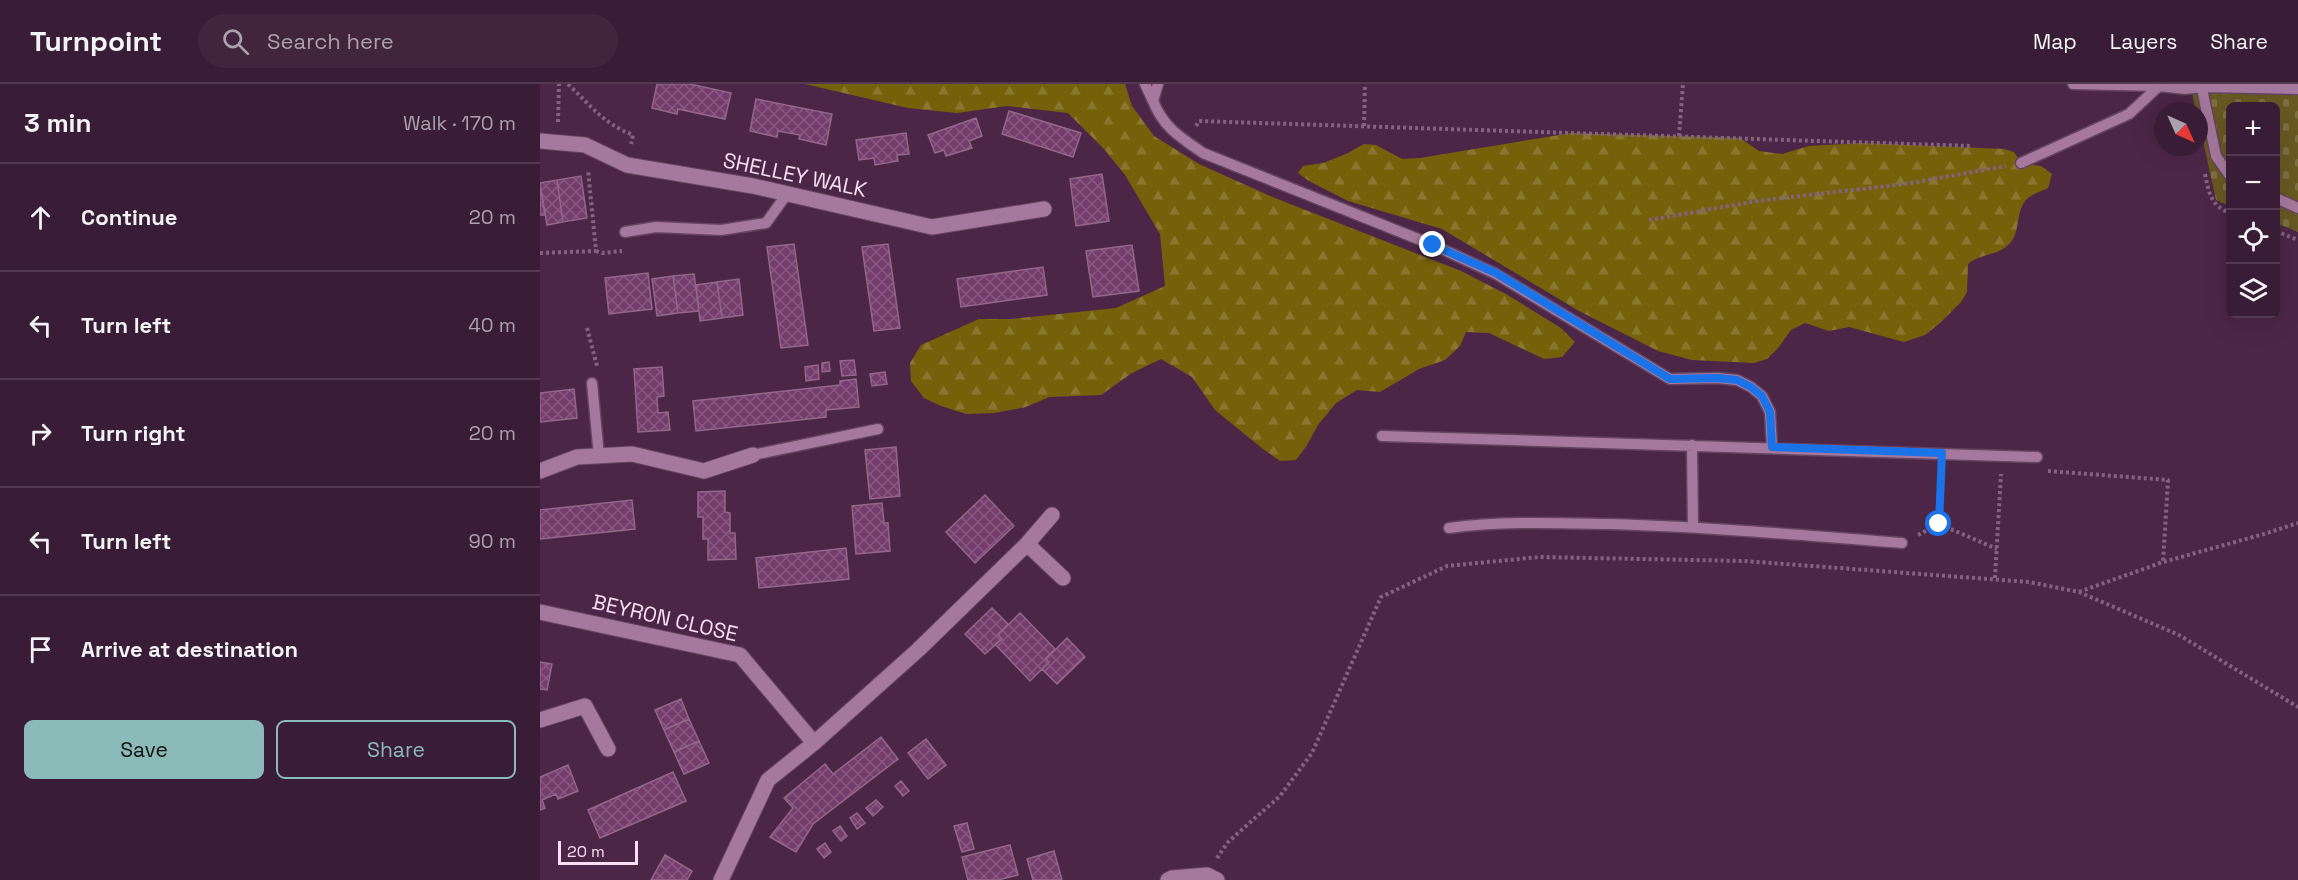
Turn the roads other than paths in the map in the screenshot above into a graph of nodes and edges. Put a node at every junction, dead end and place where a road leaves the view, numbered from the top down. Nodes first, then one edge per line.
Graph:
1 (1145, 84) edge
2 (1158, 84) edge
3 (2073, 84) edge
4 (2158, 85) edge
5 (2202, 86) edge
6 (2298, 89) edge
7 (1153, 101) junction
8 (540, 141) edge
9 (2021, 163) road end
10 (2226, 170) edge
11 (787, 194) junction
12 (2280, 200) edge
13 (2298, 208) edge
14 (1044, 209) dead end
15 (625, 232) dead end
16 (592, 383) road end
17 (878, 429) dead end
18 (1382, 436) dead end
19 (1692, 445) junction
20 (1772, 447) junction
21 (753, 455) joint
22 (599, 456) junction
23 (2037, 457) road end
24 (540, 471) edge
25 (1052, 514) dead end
26 (1693, 527) junction
27 (1449, 528) dead end
28 (1902, 543) road end
29 (1027, 544) junction
30 (1063, 578) dead end
31 (540, 612) edge
32 (540, 720) edge
33 (814, 742) junction
34 (608, 749) dead end
35 (1212, 878) edge
36 (721, 880) edge
37 (1168, 880) edge

1 - 7 lane
2 - 7 lane
3 - 4 lane
4 - 5 lane
4 - 9 lane
5 - 6 lane
5 - 10 lane
7 - 20 lane
8 - 11 street, SHELLEY WALK
11 - 14 street, SHELLEY WALK
11 - 15 lane
12 - 13 lane
16 - 22 lane
17 - 21 lane
18 - 19 lane
19 - 20 lane
19 - 26 lane
20 - 23 lane
21 - 22 street
22 - 24 street
25 - 29 street
26 - 27 lane
26 - 28 lane
29 - 30 street
29 - 33 street
31 - 33 street, BEYRON CLOSE
32 - 34 street
33 - 36 street
35 - 37 street

